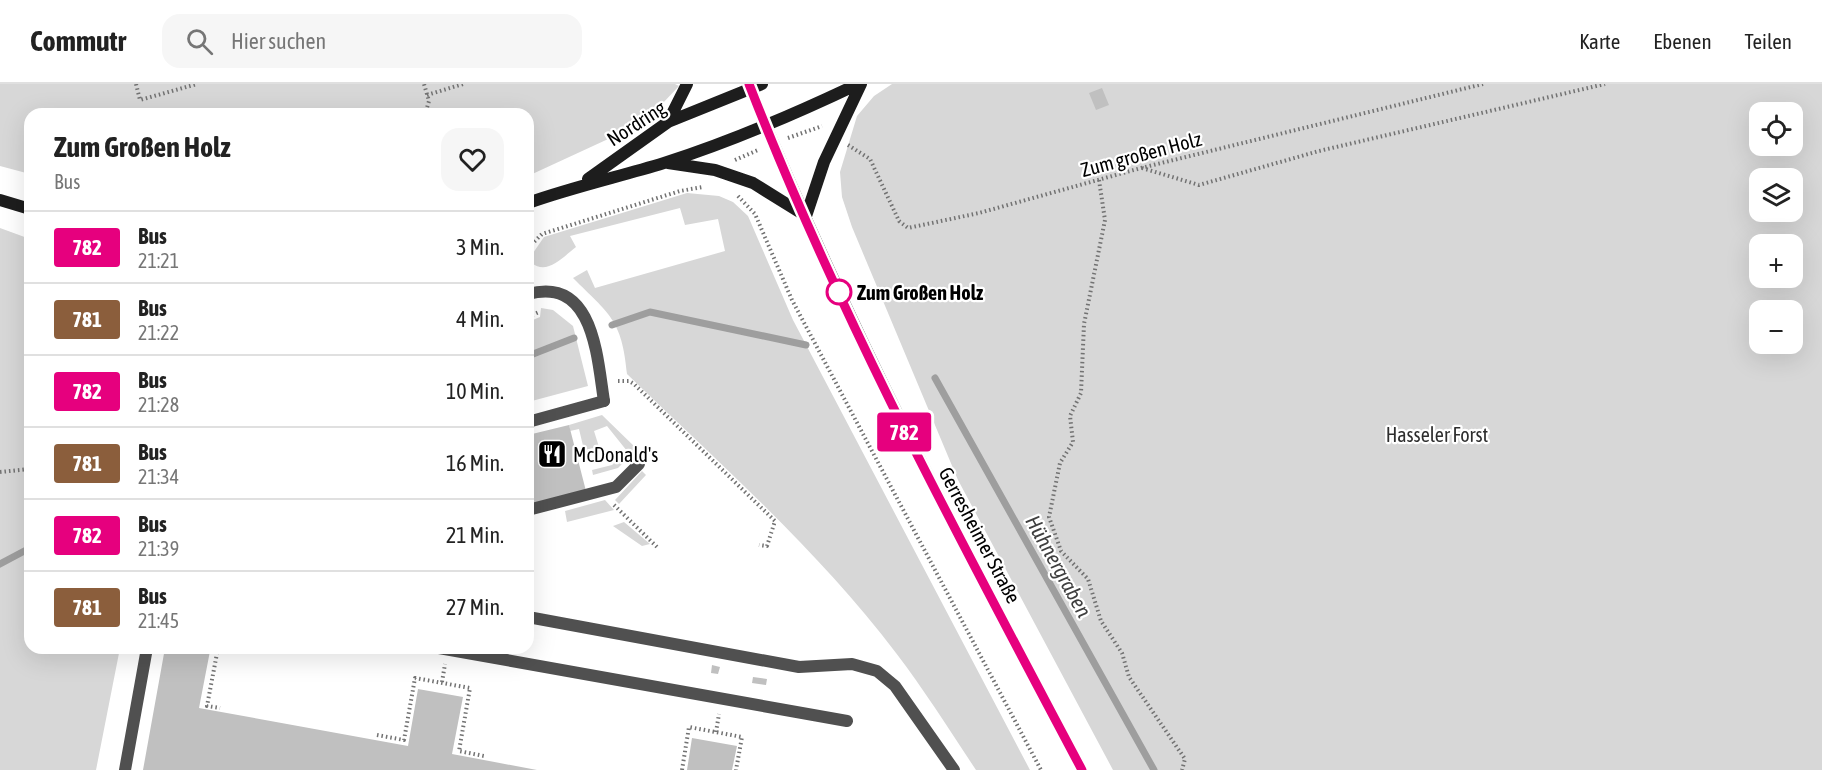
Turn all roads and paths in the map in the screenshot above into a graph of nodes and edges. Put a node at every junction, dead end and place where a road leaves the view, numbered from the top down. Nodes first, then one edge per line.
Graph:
1 (136, 84) edge
2 (196, 84) edge
3 (424, 84) edge
4 (463, 84) edge
5 (687, 84) edge
6 (860, 84) edge
7 (1483, 84) edge
8 (1605, 84) edge
9 (754, 86) edge
10 (427, 95) junction
11 (427, 108) edge
12 (668, 122) junction
13 (765, 126) junction
14 (849, 145) dead end
15 (664, 163) junction
16 (1141, 168) junction
17 (1099, 180) junction
18 (581, 184) junction
19 (711, 188) dead end
20 (731, 192) dead end
21 (0, 200) edge
22 (534, 201) edge
23 (24, 207) edge
24 (806, 216) junction
25 (534, 242) edge
26 (534, 294) edge
27 (539, 312) dead end
28 (534, 314) edge
29 (618, 381) dead end
30 (534, 420) edge
31 (639, 464) dead end
32 (24, 470) edge
33 (0, 472) edge
34 (607, 491) junction
35 (534, 509) edge
36 (759, 545) dead end
37 (657, 547) dead end
38 (534, 618) edge
39 (146, 654) edge
40 (217, 654) edge
41 (472, 654) edge
42 (220, 708) dead end
43 (847, 722) dead end
44 (377, 735) dead end
45 (484, 756) dead end
46 (125, 770) edge
47 (682, 770) edge
48 (736, 770) edge
49 (954, 770) edge
50 (1041, 770) edge
51 (1082, 770) edge
52 (1182, 770) edge

1 - 2 path
3 - 10 path
4 - 10 path
5 - 12 main road
6 - 13 main road, Nordring
6 - 24 main road
7 - 16 path, Zum großen Holz
8 - 16 path
9 - 12 main road, Nordring
9 - 13 main road, Gerresheimer Straße
10 - 11 path
12 - 18 main road, Nordring
13 - 15 main road, Nordring
13 - 24 main road, Gerresheimer Straße
14 - 17 path, Zum großen Holz
15 - 18 main road, Nordring
15 - 24 main road
16 - 17 path, Zum großen Holz
17 - 52 path
18 - 22 main road, Nordring
19 - 25 path
20 - 50 path
21 - 23 main road
24 - 51 main road, Gerresheimer Straße
26 - 30 street
27 - 28 path
29 - 36 path
31 - 34 street
32 - 33 path
34 - 35 street
34 - 37 path
38 - 49 street
39 - 46 street
40 - 42 path
41 - 43 street
44 - 45 path
47 - 48 path

